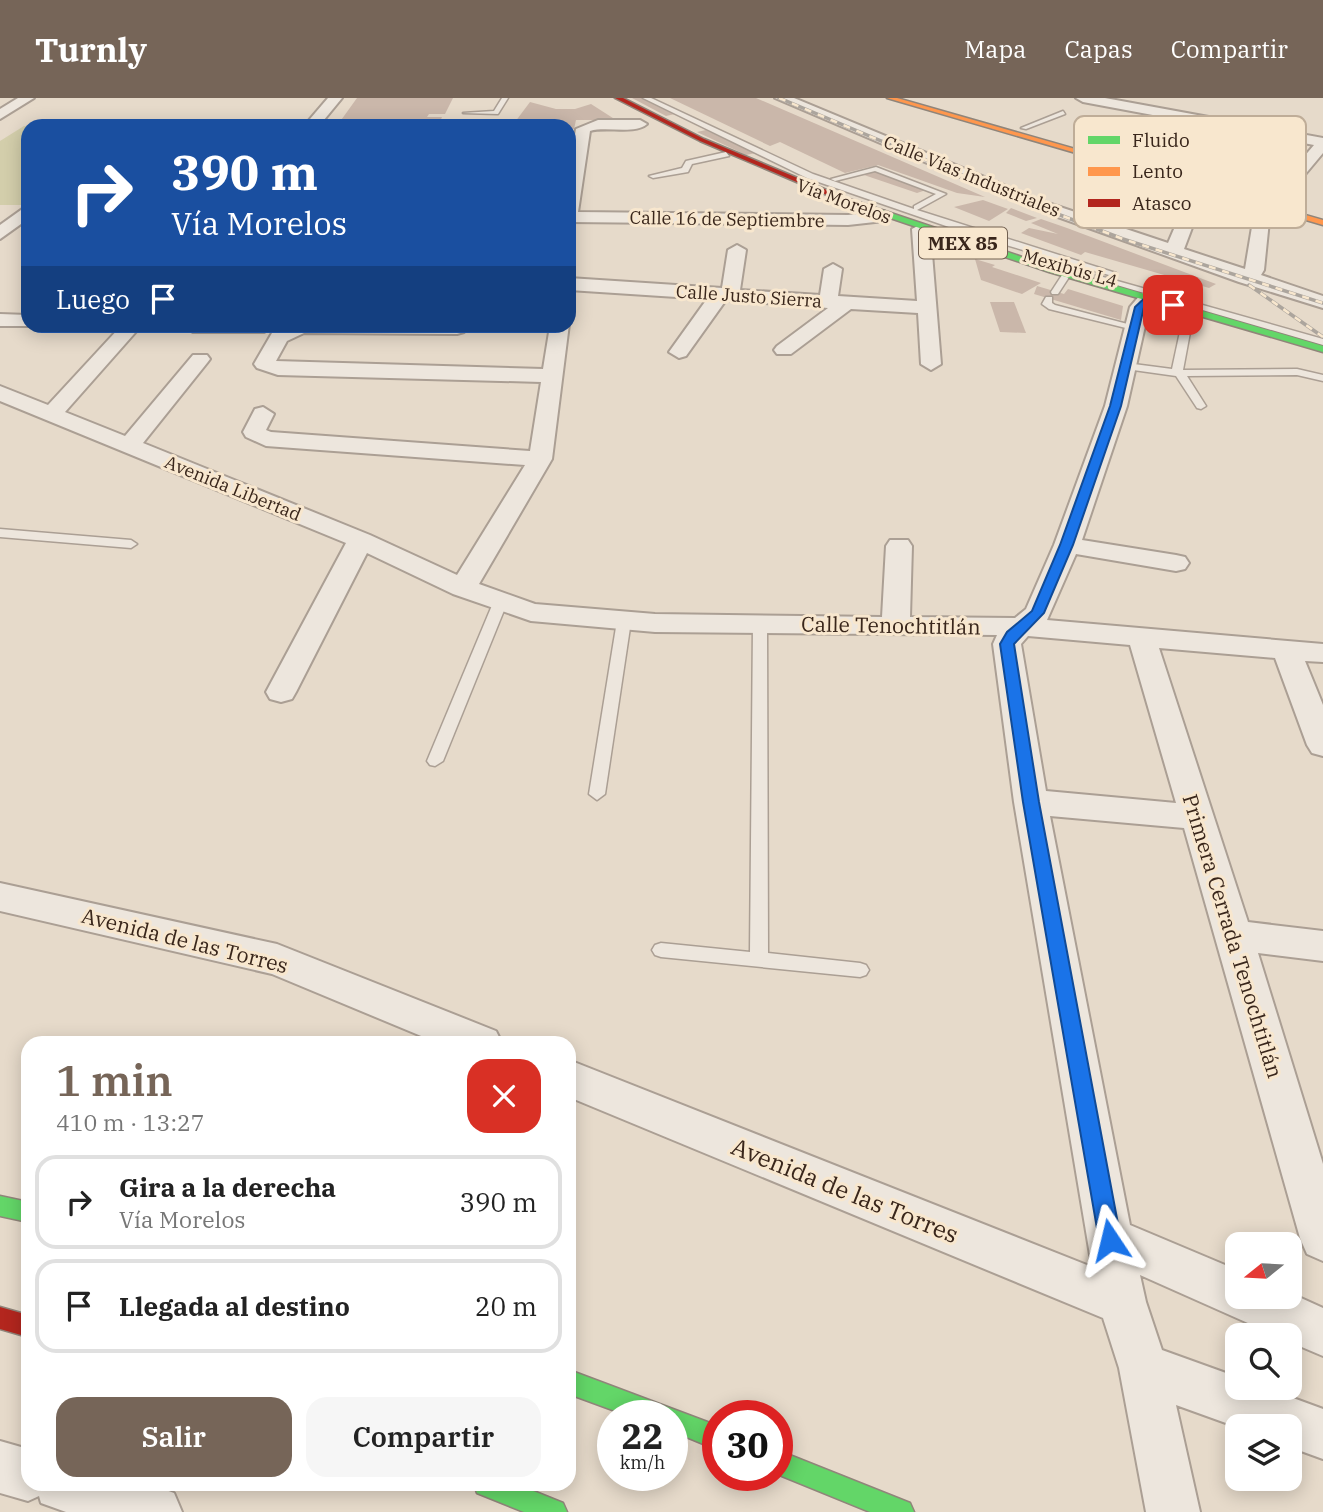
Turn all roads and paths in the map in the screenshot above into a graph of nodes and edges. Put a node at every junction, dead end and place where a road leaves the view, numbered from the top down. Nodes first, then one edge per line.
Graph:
1 (27, 98) edge
2 (335, 98) edge
3 (505, 98) edge
4 (618, 98) edge
5 (630, 98) edge
6 (646, 98) edge
7 (657, 98) edge
8 (782, 98) edge
9 (890, 98) edge
10 (919, 98) edge
11 (1083, 98) edge
12 (1063, 113) dead end
13 (0, 115) edge
14 (1179, 116) edge
15 (317, 119) edge
16 (463, 119) edge
17 (640, 124) dead end
18 (1024, 128) junction
19 (1323, 143) edge
20 (1074, 145) edge
21 (1074, 153) edge
22 (726, 154) junction
23 (1306, 162) edge
24 (576, 172) edge
25 (653, 176) dead end
26 (835, 179) junction
27 (9, 206) dead end
28 (21, 208) edge
29 (917, 208) junction
30 (21, 215) edge
31 (576, 216) edge
32 (884, 216) junction
33 (1074, 217) edge
34 (1106, 228) edge
35 (1183, 228) edge
36 (1260, 228) edge
37 (921, 229) junction
38 (0, 234) edge
39 (737, 250) dead end
40 (1174, 251) junction
41 (833, 269) dead end
42 (1067, 274) junction
43 (1246, 278) junction
44 (576, 284) edge
45 (725, 294) junction
46 (1323, 302) edge
47 (837, 303) junction
48 (929, 308) junction
49 (1141, 313) junction
50 (0, 320) edge
51 (21, 321) edge
52 (1323, 326) edge
53 (1186, 327) dead end
54 (125, 333) edge
55 (288, 333) edge
56 (559, 333) edge
57 (1323, 334) edge
58 (1323, 342) edge
59 (1323, 349) edge
60 (784, 350) dead end
61 (679, 352) dead end
62 (200, 359) dead end
63 (931, 363) dead end
64 (1126, 366) junction
65 (1179, 373) junction
66 (553, 376) junction
67 (1322, 378) edge
68 (0, 393) edge
69 (1201, 406) dead end
70 (52, 413) junction
71 (263, 414) dead end
72 (129, 445) junction
73 (540, 459) junction
74 (0, 533) edge
75 (361, 540) junction
76 (131, 544) dead end
77 (1066, 545) junction
78 (899, 546) dead end
79 (1176, 563) dead end
80 (463, 587) junction
81 (500, 603) junction
82 (624, 621) junction
83 (760, 624) junction
84 (896, 625) junction
85 (1024, 627) junction
86 (1141, 635) junction
87 (1286, 649) junction
88 (1323, 653) edge
89 (281, 692) dead end
90 (1323, 745) edge
91 (435, 761) dead end
92 (597, 794) dead end
93 (1031, 802) junction
94 (1198, 817) junction
95 (0, 897) edge
96 (1234, 935) junction
97 (1323, 946) edge
98 (661, 950) dead end
99 (759, 959) junction
100 (860, 970) dead end
101 (465, 1036) edge
102 (576, 1081) edge
103 (0, 1206) edge
104 (21, 1210) edge
105 (1323, 1238) edge
106 (1110, 1240) junction
107 (1225, 1289) edge
108 (1122, 1302) junction
109 (1270, 1309) edge
110 (0, 1318) edge
111 (21, 1324) edge
112 (1323, 1332) edge
113 (1144, 1368) junction
114 (576, 1385) edge
115 (618, 1400) edge
116 (1323, 1434) edge
117 (0, 1467) edge
118 (793, 1468) edge
119 (21, 1473) edge
120 (84, 1491) edge
121 (502, 1491) edge
122 (155, 1512) edge
123 (554, 1512) edge
124 (901, 1512) edge
125 (1174, 1512) edge

1 - 13 street
2 - 15 street
3 - 16 lane
4 - 22 main road, Vía Morelos / MEX 85
5 - 58 lane, Mexibús L4
6 - 57 lane, Mexibús L4
7 - 26 main road, Vía Morelos / MEX 85
8 - 33 street, Calle Vías Industriales
9 - 21 main road
10 - 18 main road
11 - 14 street
12 - 18 lane
17 - 24 street
18 - 20 main road
19 - 23 street
22 - 25 lane
22 - 32 main road, Vía Morelos / MEX 85
26 - 29 main road, Vía Morelos / MEX 85
26 - 29 lane
27 - 28 street
29 - 52 main road, Vía Morelos / MEX 85
30 - 38 street
31 - 32 street, Calle 16 de Septiembre
32 - 37 main road, Vía Morelos / MEX 85
34 - 40 street, Calle Vías Industriales
35 - 40 street
36 - 43 street
37 - 42 main road, Vía Morelos / MEX 85
37 - 48 street
39 - 45 street
40 - 43 street, Calle Vías Industriales
41 - 47 street
42 - 49 main road, Vía Morelos / MEX 85
42 - 49 lane
43 - 46 street, Calle Vías Industriales
44 - 45 street, Calle Justo Sierra
45 - 47 street, Calle Justo Sierra
45 - 61 street
47 - 48 street, Calle Justo Sierra
47 - 60 street
48 - 63 street
49 - 59 main road, Vía Morelos / MEX 85
49 - 64 street
50 - 51 street
53 - 65 lane
54 - 70 street
55 - 66 street
56 - 66 street
62 - 72 street
64 - 65 lane
64 - 77 street
65 - 67 lane
65 - 69 lane
66 - 73 street
68 - 70 street, Avenida Libertad
70 - 72 street, Avenida Libertad
71 - 73 street
72 - 75 street, Avenida Libertad
73 - 80 street
74 - 76 lane
75 - 80 street, Avenida Libertad
75 - 89 street
77 - 79 street
77 - 85 street
78 - 84 street
80 - 81 street, Calle Tenochtitlán
81 - 82 street, Calle Tenochtitlán
81 - 91 lane
82 - 83 street, Calle Tenochtitlán
82 - 92 lane
83 - 84 street, Calle Tenochtitlán
83 - 99 lane
84 - 85 street, Calle Tenochtitlán
85 - 86 street, Calle Tenochtitlán
85 - 93 street
86 - 87 street, Calle Tenochtitlán
86 - 94 street, Primera Cerrada Tenochtitlán
87 - 88 street, Calle Tenochtitlán
87 - 90 street
93 - 94 street
93 - 106 street
94 - 96 street, Primera Cerrada Tenochtitlán
95 - 101 street, Avenida de las Torres
96 - 97 street
96 - 105 street, Primera Cerrada Tenochtitlán
98 - 99 lane
99 - 100 lane
102 - 108 street, Avenida de las Torres
103 - 104 main road
106 - 107 street
106 - 108 street
108 - 113 street
109 - 112 street
110 - 111 main road
113 - 116 street
113 - 125 street
114 - 115 main road
117 - 119 street
118 - 124 main road
120 - 122 street
121 - 123 main road

